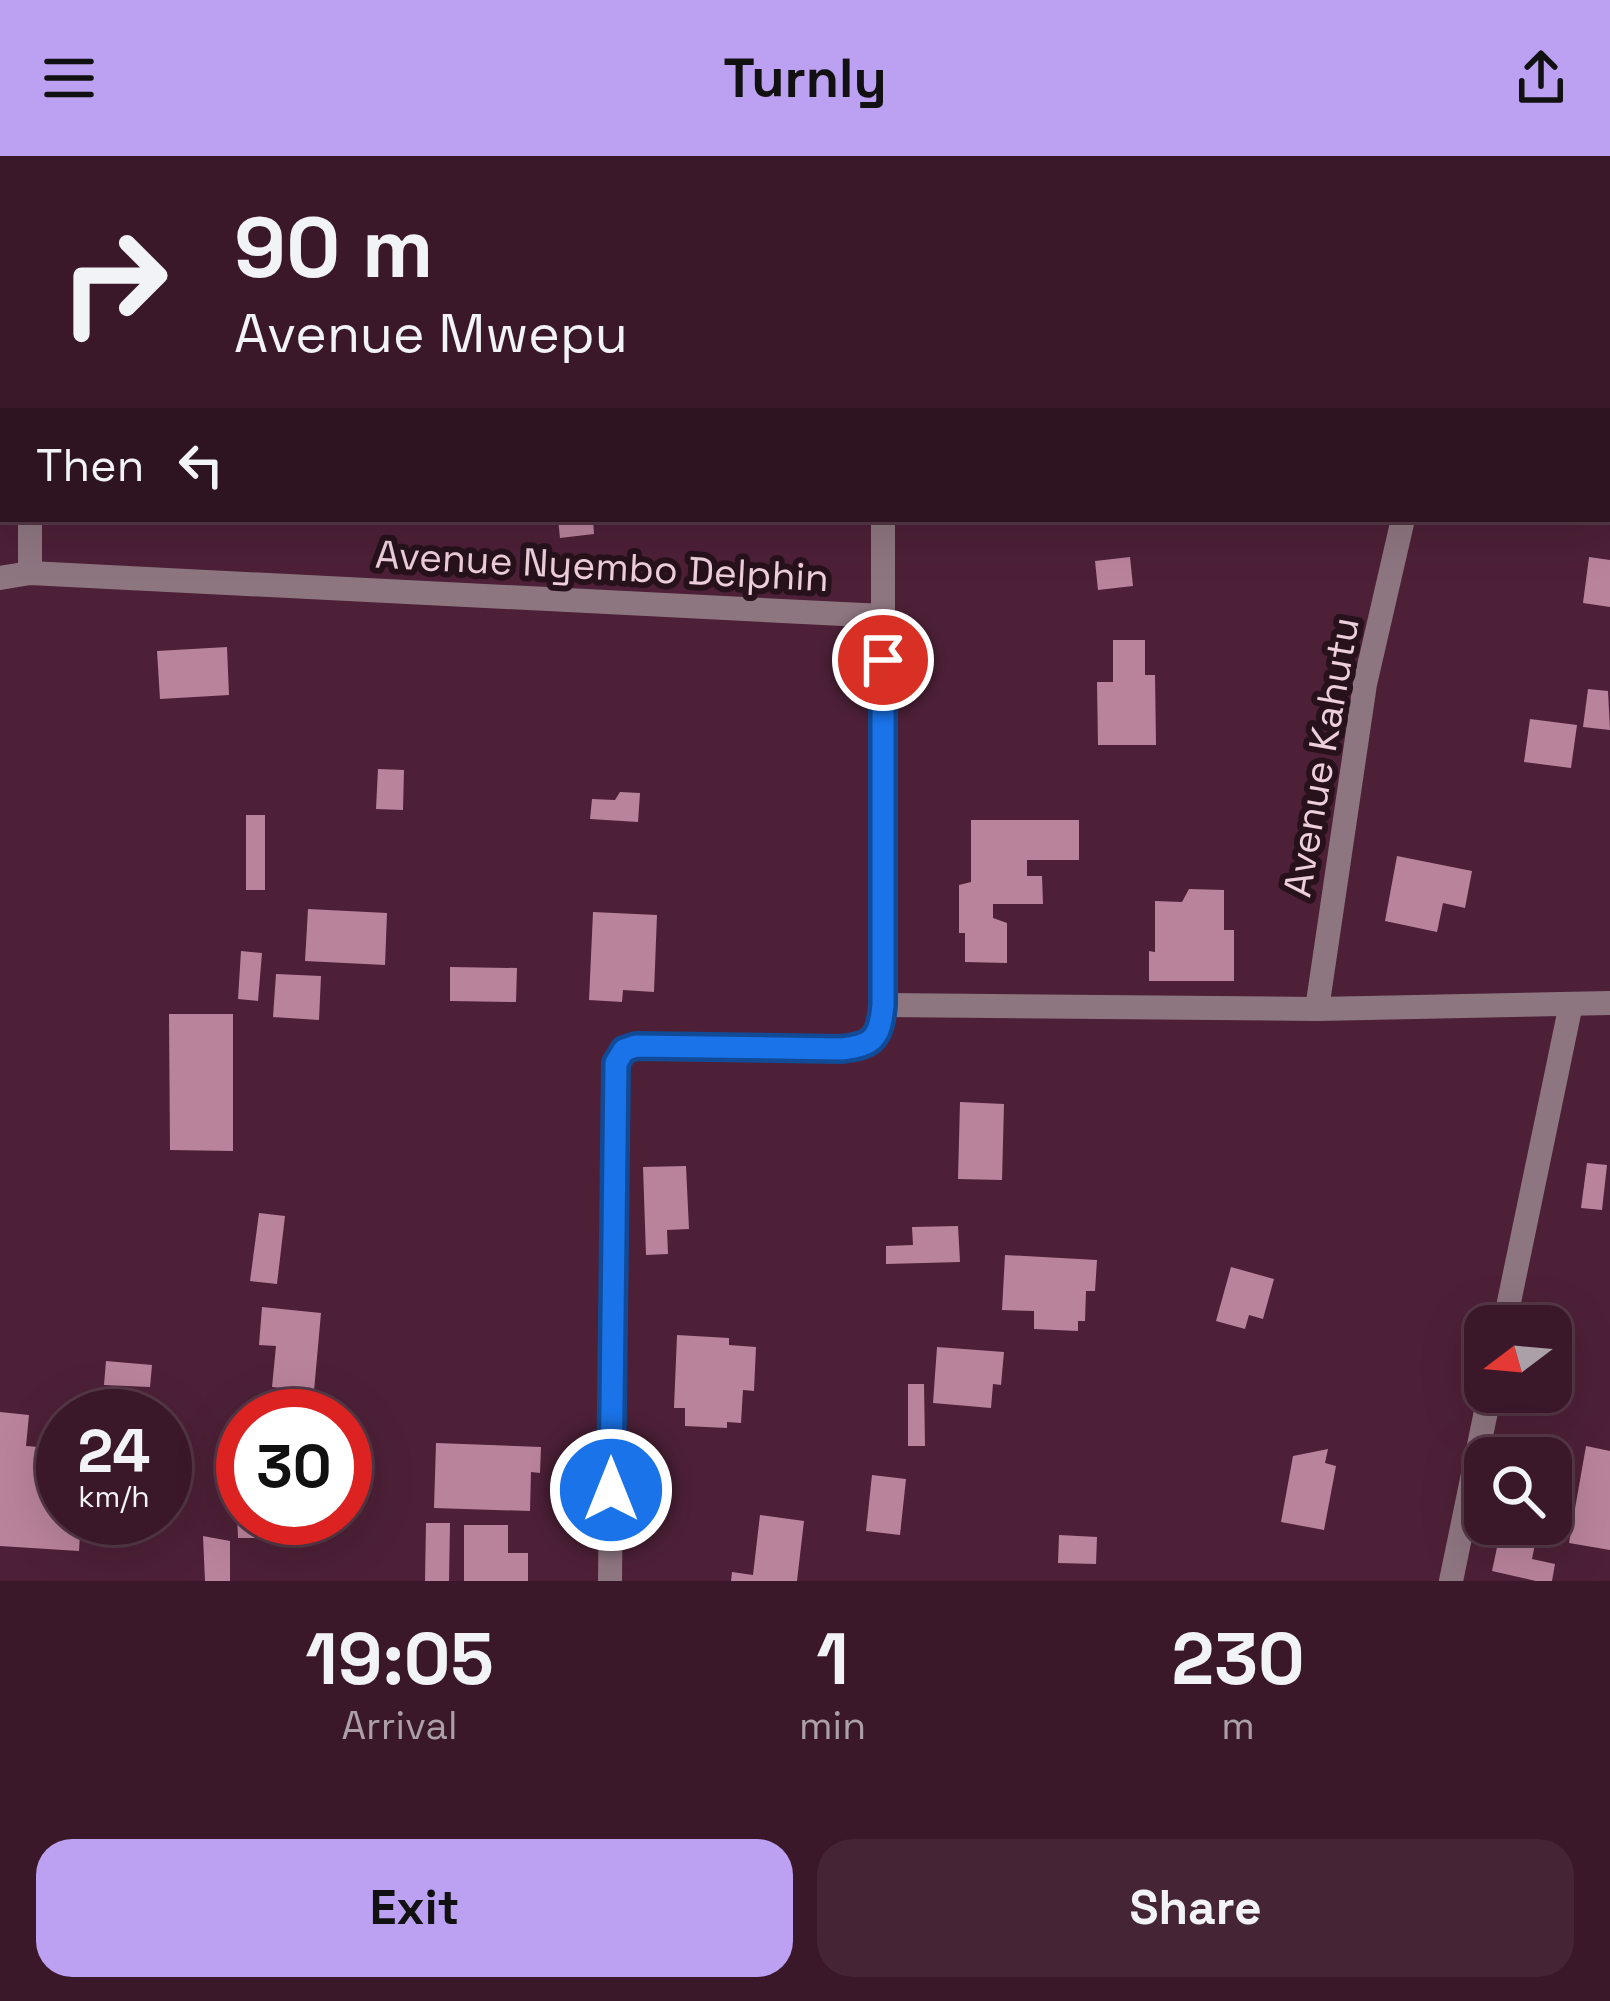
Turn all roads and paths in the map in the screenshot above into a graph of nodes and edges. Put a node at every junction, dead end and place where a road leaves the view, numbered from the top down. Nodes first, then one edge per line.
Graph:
1 (30, 522) edge
2 (884, 522) edge
3 (1402, 522) edge
4 (30, 573) junction
5 (0, 578) edge
6 (883, 616) junction
7 (1610, 1003) edge
8 (1571, 1004) junction
9 (883, 1005) junction
10 (1317, 1009) junction
11 (1508, 1305) edge
12 (1486, 1413) edge
13 (610, 1581) edge
14 (1451, 1581) edge

1 - 4 street
2 - 6 street
3 - 10 street, Avenue Kahutu
4 - 5 street, Avenue Nyembo Delphin
4 - 6 street, Avenue Nyembo Delphin
6 - 9 street
7 - 8 street
8 - 10 street
8 - 11 street
9 - 10 street
9 - 13 street
12 - 14 street

